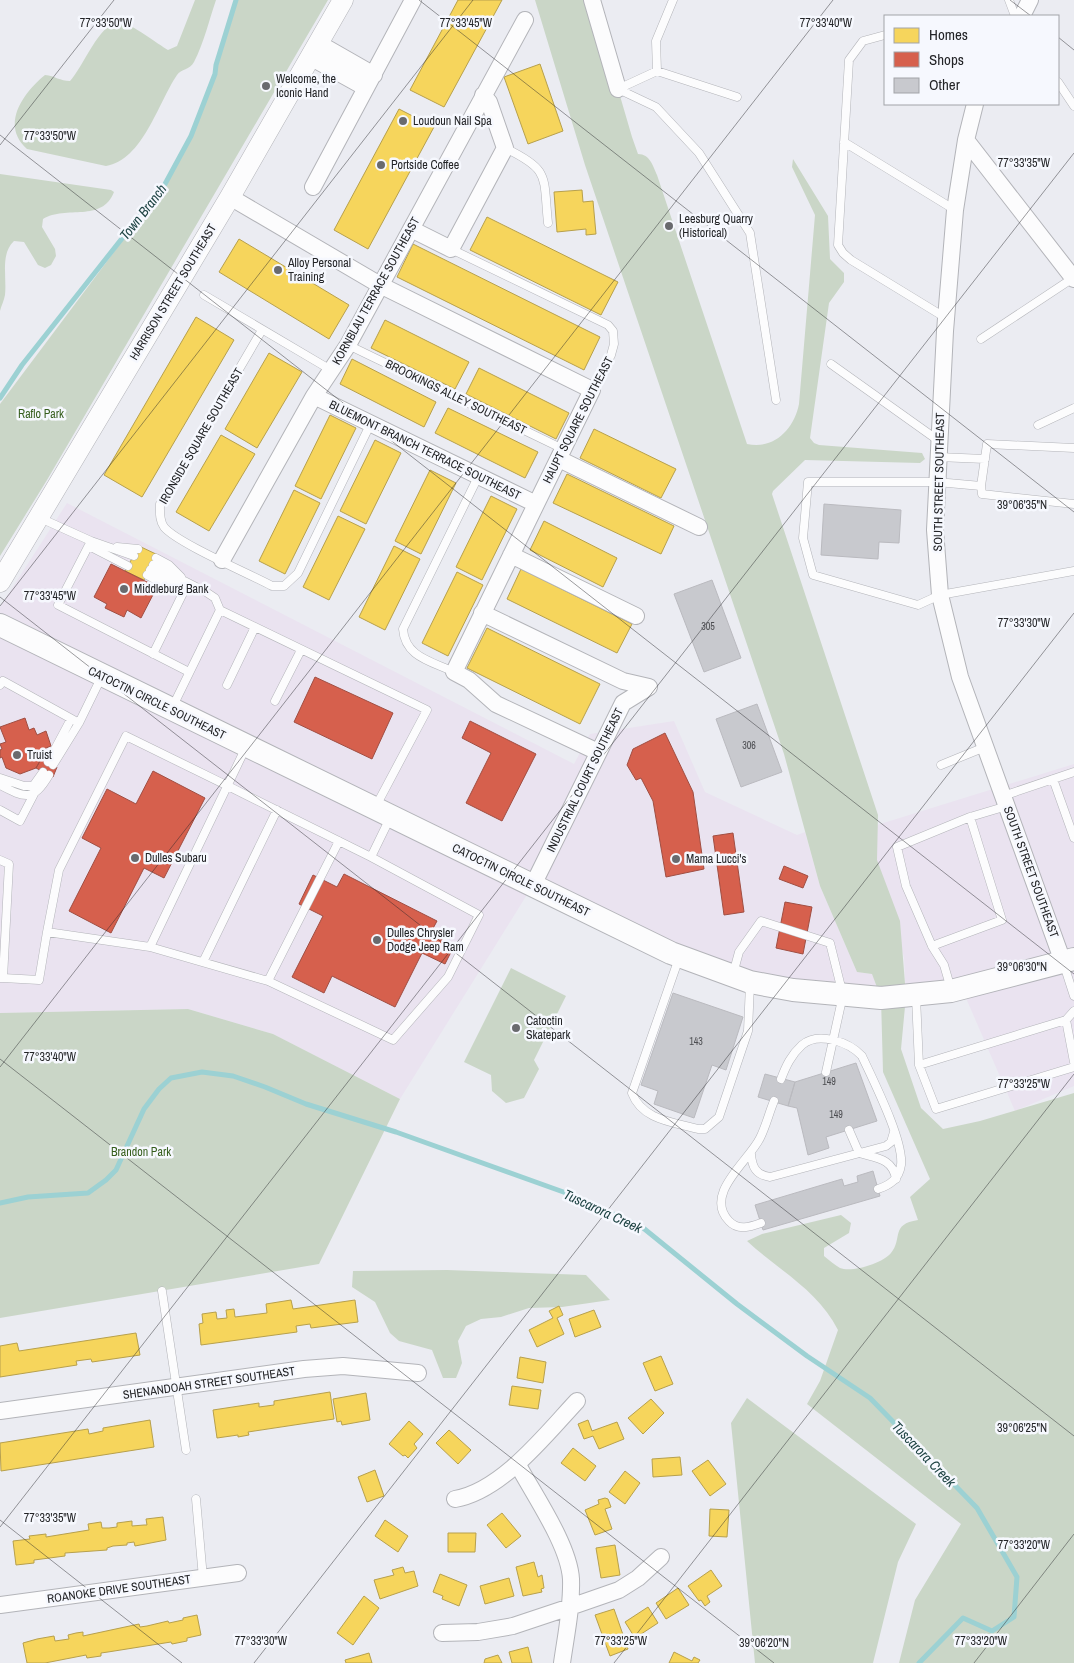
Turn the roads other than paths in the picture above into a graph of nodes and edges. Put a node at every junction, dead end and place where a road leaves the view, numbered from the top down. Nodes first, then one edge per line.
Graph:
1 (343, 0) edge
2 (413, 0) edge
3 (592, 0) edge
4 (673, 0) edge
5 (1009, 0) edge
6 (1030, 0) edge
7 (1015, 15) edge
8 (1022, 15) edge
9 (525, 20) dead end
10 (884, 35) edge
11 (314, 50) junction
12 (656, 72) junction
13 (370, 81) junction
14 (1059, 84) edge
15 (618, 89) junction
16 (483, 95) junction
17 (737, 97) dead end
18 (975, 105) edge
19 (1074, 106) edge
20 (966, 140) junction
21 (844, 142) junction
22 (504, 148) junction
23 (313, 187) dead end
24 (230, 197) junction
25 (955, 210) junction
26 (548, 223) dead end
27 (411, 228) junction
28 (451, 249) junction
29 (1073, 278) edge
30 (380, 285) junction
31 (204, 295) dead end
32 (946, 318) junction
33 (262, 330) junction
34 (981, 339) dead end
35 (348, 345) junction
36 (831, 364) dead end
37 (331, 370) junction
38 (592, 390) junction
39 (314, 396) junction
40 (776, 400) dead end
41 (1074, 408) edge
42 (370, 425) junction
43 (1038, 425) dead end
44 (1074, 448) edge
45 (939, 449) junction
46 (561, 454) junction
47 (985, 459) junction
48 (478, 477) junction
49 (937, 482) junction
50 (981, 486) junction
51 (536, 504) junction
52 (1074, 504) edge
53 (39, 517) junction
54 (699, 527) dead end
55 (90, 543) junction
56 (511, 556) junction
57 (222, 560) junction
58 (1074, 571) edge
59 (0, 582) edge
60 (185, 589) junction
61 (940, 595) junction
62 (220, 610) junction
63 (482, 613) junction
64 (636, 616) dead end
65 (0, 625) edge
66 (255, 628) junction
67 (301, 650) junction
68 (153, 654) junction
69 (189, 672) junction
70 (454, 672) junction
71 (102, 676) junction
72 (0, 685) edge
73 (227, 685) dead end
74 (275, 700) dead end
75 (171, 710) junction
76 (71, 719) junction
77 (79, 723) junction
78 (246, 746) junction
79 (986, 746) junction
80 (598, 752) junction
81 (941, 765) dead end
82 (1074, 772) edge
83 (0, 778) edge
84 (1053, 779) junction
85 (0, 785) edge
86 (227, 786) junction
87 (34, 794) junction
88 (1005, 801) junction
89 (0, 810) edge
90 (277, 810) junction
91 (383, 812) junction
92 (970, 817) junction
93 (1074, 838) edge
94 (339, 841) junction
95 (371, 857) junction
96 (0, 860) edge
97 (533, 885) junction
98 (47, 932) junction
99 (932, 946) junction
100 (150, 947) junction
101 (680, 956) junction
102 (1069, 960) edge
103 (203, 962) junction
104 (1, 978) edge
105 (741, 979) junction
106 (268, 981) junction
107 (951, 991) junction
108 (843, 995) junction
109 (916, 996) junction
110 (1074, 996) edge
111 (1074, 1011) edge
112 (1066, 1020) junction
113 (834, 1040) junction
114 (1074, 1062) edge
115 (919, 1066) junction
116 (1074, 1067) edge
117 (826, 1072) dead end
118 (781, 1078) dead end
119 (774, 1101) dead end
120 (849, 1130) dead end
121 (894, 1132) junction
122 (859, 1153) junction
123 (751, 1154) junction
124 (896, 1179) junction
125 (878, 1189) dead end
126 (761, 1223) dead end
127 (162, 1291) dead end
128 (418, 1374) dead end
129 (176, 1387) junction
130 (577, 1401) dead end
131 (0, 1411) edge
132 (186, 1450) dead end
133 (518, 1465) junction
134 (196, 1499) dead end
135 (455, 1499) dead end
136 (661, 1557) dead end
137 (238, 1573) dead end
138 (203, 1578) junction
139 (0, 1605) edge
140 (570, 1607) junction
141 (442, 1633) dead end
142 (562, 1663) edge

1 - 11 street, HARRISON STREET SOUTHEAST
2 - 13 street
3 - 15 street
4 - 12 lane
5 - 7 lane
6 - 8 street
9 - 16 street, KORNBLAU TERRACE SOUTHEAST
10 - 21 lane
11 - 13 street
11 - 24 street, HARRISON STREET SOUTHEAST
12 - 15 lane
12 - 17 lane
13 - 23 street
14 - 19 lane
15 - 40 lane
16 - 22 street
16 - 27 street, KORNBLAU TERRACE SOUTHEAST
18 - 20 street, SOUTH STREET SOUTHEAST
20 - 25 street, SOUTH STREET SOUTHEAST
20 - 29 street
21 - 25 lane
21 - 32 lane
22 - 26 lane
22 - 28 street
24 - 30 street
24 - 53 street, HARRISON STREET SOUTHEAST
25 - 32 street, SOUTH STREET SOUTHEAST
27 - 28 street
27 - 30 street, KORNBLAU TERRACE SOUTHEAST
28 - 38 lane, HAUPT SQUARE SOUTHEAST
29 - 34 lane
30 - 35 street, KORNBLAU TERRACE SOUTHEAST
30 - 38 street
31 - 33 lane
32 - 45 street, SOUTH STREET SOUTHEAST
33 - 37 lane
33 - 57 lane, IRONSIDE SQUARE SOUTHEAST
35 - 37 street, KORNBLAU TERRACE SOUTHEAST
35 - 46 lane, BROOKINGS ALLEY SOUTHEAST
36 - 45 lane
37 - 39 street, KORNBLAU TERRACE SOUTHEAST
38 - 46 street, HAUPT SQUARE SOUTHEAST
39 - 42 street, BLUEMONT BRANCH TERRACE SOUTHEAST
39 - 57 street, KORNBLAU TERRACE SOUTHEAST
41 - 43 lane
42 - 48 street, BLUEMONT BRANCH TERRACE SOUTHEAST
42 - 57 lane, IRONSIDE SQUARE SOUTHEAST
44 - 47 lane
45 - 47 lane
45 - 49 street, SOUTH STREET SOUTHEAST
46 - 51 street, HAUPT SQUARE SOUTHEAST
46 - 54 street
47 - 50 lane
48 - 51 street, BLUEMONT BRANCH TERRACE SOUTHEAST
48 - 70 lane
49 - 50 lane
49 - 61 street, SOUTH STREET SOUTHEAST
49 - 61 lane
50 - 52 lane
51 - 56 street, HAUPT SQUARE SOUTHEAST
53 - 55 lane
53 - 59 street, HARRISON STREET SOUTHEAST
55 - 55 lane
55 - 68 lane
56 - 63 street, HAUPT SQUARE SOUTHEAST
56 - 64 street
58 - 61 lane
60 - 60 lane
60 - 62 lane
60 - 68 lane
61 - 79 street, SOUTH STREET SOUTHEAST
62 - 66 lane
62 - 69 lane
63 - 70 street, HAUPT SQUARE SOUTHEAST
63 - 80 street, INDUSTRIAL COURT SOUTHEAST
65 - 71 main road, CATOCTIN CIRCLE SOUTHEAST
66 - 67 lane
66 - 73 lane
67 - 74 lane
67 - 91 lane
68 - 69 lane
69 - 75 lane
70 - 80 street
71 - 75 main road, CATOCTIN CIRCLE SOUTHEAST
71 - 77 lane
72 - 76 lane
75 - 78 main road, CATOCTIN CIRCLE SOUTHEAST
76 - 77 lane
76 - 77 lane
78 - 86 lane
78 - 91 main road, CATOCTIN CIRCLE SOUTHEAST
79 - 81 lane
79 - 88 street, SOUTH STREET SOUTHEAST
80 - 97 street, INDUSTRIAL COURT SOUTHEAST
82 - 84 lane
83 - 87 lane
84 - 88 lane
84 - 93 lane
85 - 87 lane
86 - 90 lane
86 - 98 lane
86 - 100 lane
87 - 89 lane
88 - 92 lane
88 - 102 street, SOUTH STREET SOUTHEAST
90 - 94 lane
90 - 103 lane
91 - 95 lane
91 - 97 main road, CATOCTIN CIRCLE SOUTHEAST
92 - 99 lane
92 - 99 lane
94 - 95 lane
94 - 106 lane
95 - 106 lane
96 - 104 lane
97 - 101 main road, CATOCTIN CIRCLE SOUTHEAST
98 - 100 lane
98 - 104 lane
99 - 107 lane
100 - 103 lane
101 - 105 main road, CATOCTIN CIRCLE SOUTHEAST
101 - 105 lane
102 - 107 main road, CATOCTIN CIRCLE SOUTHEAST
102 - 110 lane
103 - 106 lane
105 - 108 main road, CATOCTIN CIRCLE SOUTHEAST
105 - 108 lane
107 - 109 main road, CATOCTIN CIRCLE SOUTHEAST
108 - 109 main road, CATOCTIN CIRCLE SOUTHEAST
108 - 113 lane
109 - 115 lane
111 - 112 lane
112 - 114 lane
112 - 115 lane
113 - 117 lane
113 - 118 lane
113 - 121 lane
115 - 116 lane
119 - 123 lane
120 - 122 lane
121 - 122 lane
121 - 124 lane
122 - 123 lane
122 - 124 lane
123 - 126 lane
124 - 125 lane
127 - 129 lane
128 - 129 street, SHENANDOAH STREET SOUTHEAST
129 - 131 street, SHENANDOAH STREET SOUTHEAST
129 - 132 lane
130 - 133 street
133 - 135 street
133 - 140 street
134 - 138 lane
136 - 140 street
137 - 138 street, ROANOKE DRIVE SOUTHEAST
138 - 139 street, ROANOKE DRIVE SOUTHEAST
140 - 141 street
140 - 142 street

